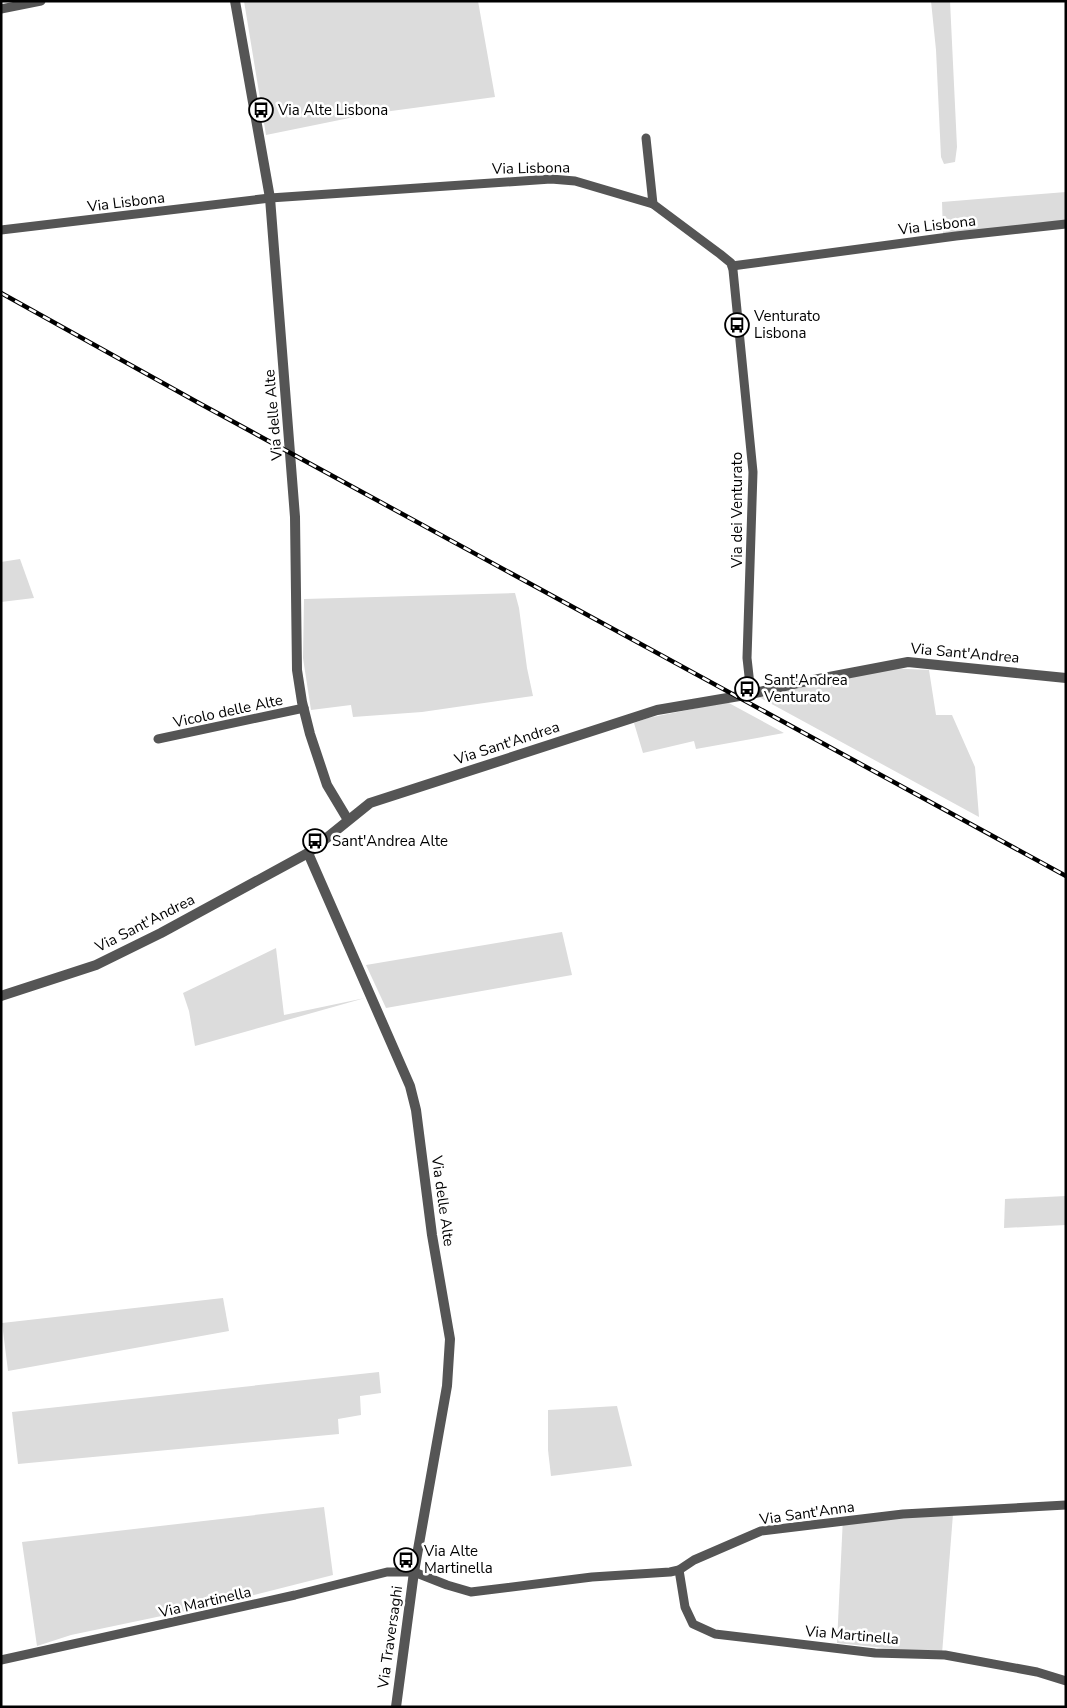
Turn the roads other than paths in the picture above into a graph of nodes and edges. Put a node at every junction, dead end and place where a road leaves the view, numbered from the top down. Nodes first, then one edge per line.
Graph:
1 (41, 1) edge
2 (235, 1) edge
3 (1, 9) edge
4 (646, 138) dead end
5 (270, 198) junction
6 (652, 204) junction
7 (1066, 224) edge
8 (1, 230) edge
9 (732, 266) junction
10 (1066, 678) edge
11 (751, 694) junction
12 (304, 708) junction
13 (158, 739) dead end
14 (348, 820) junction
15 (308, 853) junction
16 (1, 996) edge
17 (1066, 1505) edge
18 (679, 1570) junction
19 (414, 1572) junction
20 (1, 1660) edge
21 (1066, 1681) edge
22 (396, 1707) edge

1 - 3 street
2 - 5 street, Via delle Alte
4 - 6 street
5 - 6 street, Via Lisbona
5 - 8 street, Via Lisbona
5 - 12 street, Via delle Alte
6 - 9 street, Via Lisbona
7 - 9 street, Via Lisbona
9 - 11 street, Via dei Venturato
10 - 11 street, Via Sant'Andrea
11 - 14 street, Via Sant'Andrea
12 - 13 street, Vicolo delle Alte
12 - 14 street, Via delle Alte
14 - 15 street, Via Sant'Andrea
15 - 16 street, Via Sant'Andrea
15 - 19 street, Via delle Alte
17 - 18 street, Via Sant'Anna
18 - 19 street, Via Sant'Anna
18 - 21 street, Via Martinella
19 - 20 street, Via Martinella
19 - 22 street, Via Traversaghi

